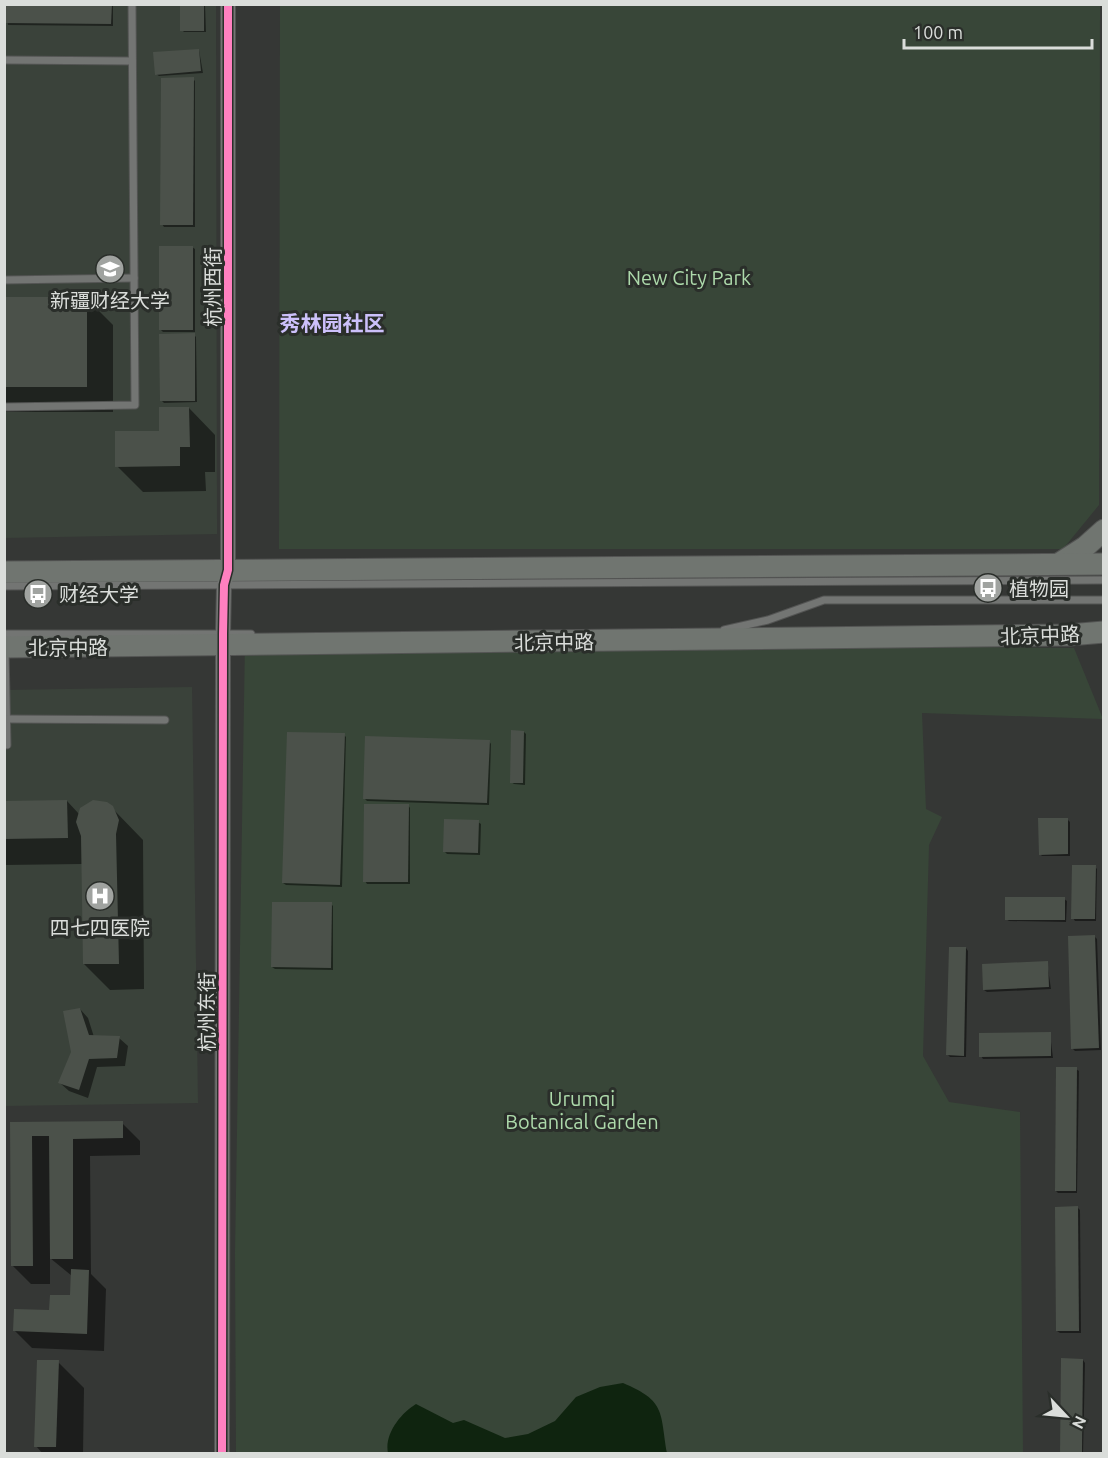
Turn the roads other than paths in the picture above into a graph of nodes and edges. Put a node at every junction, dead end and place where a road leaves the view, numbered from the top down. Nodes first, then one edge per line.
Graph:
1 (132, 4) edge
2 (228, 4) edge
3 (4, 60) edge
4 (132, 61) junction
5 (134, 278) junction
6 (4, 280) edge
7 (4, 407) edge
8 (1104, 530) edge
9 (1060, 563) junction
10 (1104, 564) edge
11 (4, 572) edge
12 (226, 578) junction
13 (1104, 580) edge
14 (4, 586) edge
15 (1104, 600) edge
16 (1104, 632) edge
17 (458, 633) dead end
18 (4, 634) edge
19 (258, 634) dead end
20 (223, 640) junction
21 (5, 647) edge
22 (7, 719) junction
23 (165, 720) dead end
24 (7, 745) dead end
25 (222, 1454) edge

1 - 4 lane
2 - 12 street, 杭州西街
3 - 4 lane
4 - 5 lane
5 - 6 lane
5 - 7 lane
8 - 9 main road
9 - 10 main road
9 - 12 main road
11 - 12 main road
12 - 13 lane
12 - 14 lane
12 - 20 street, 杭州东街
15 - 17 lane
16 - 20 main road, 北京中路
18 - 20 lane
19 - 20 lane
20 - 21 main road, 北京中路
20 - 25 street, 杭州东街
21 - 22 lane
22 - 23 lane
22 - 24 lane

